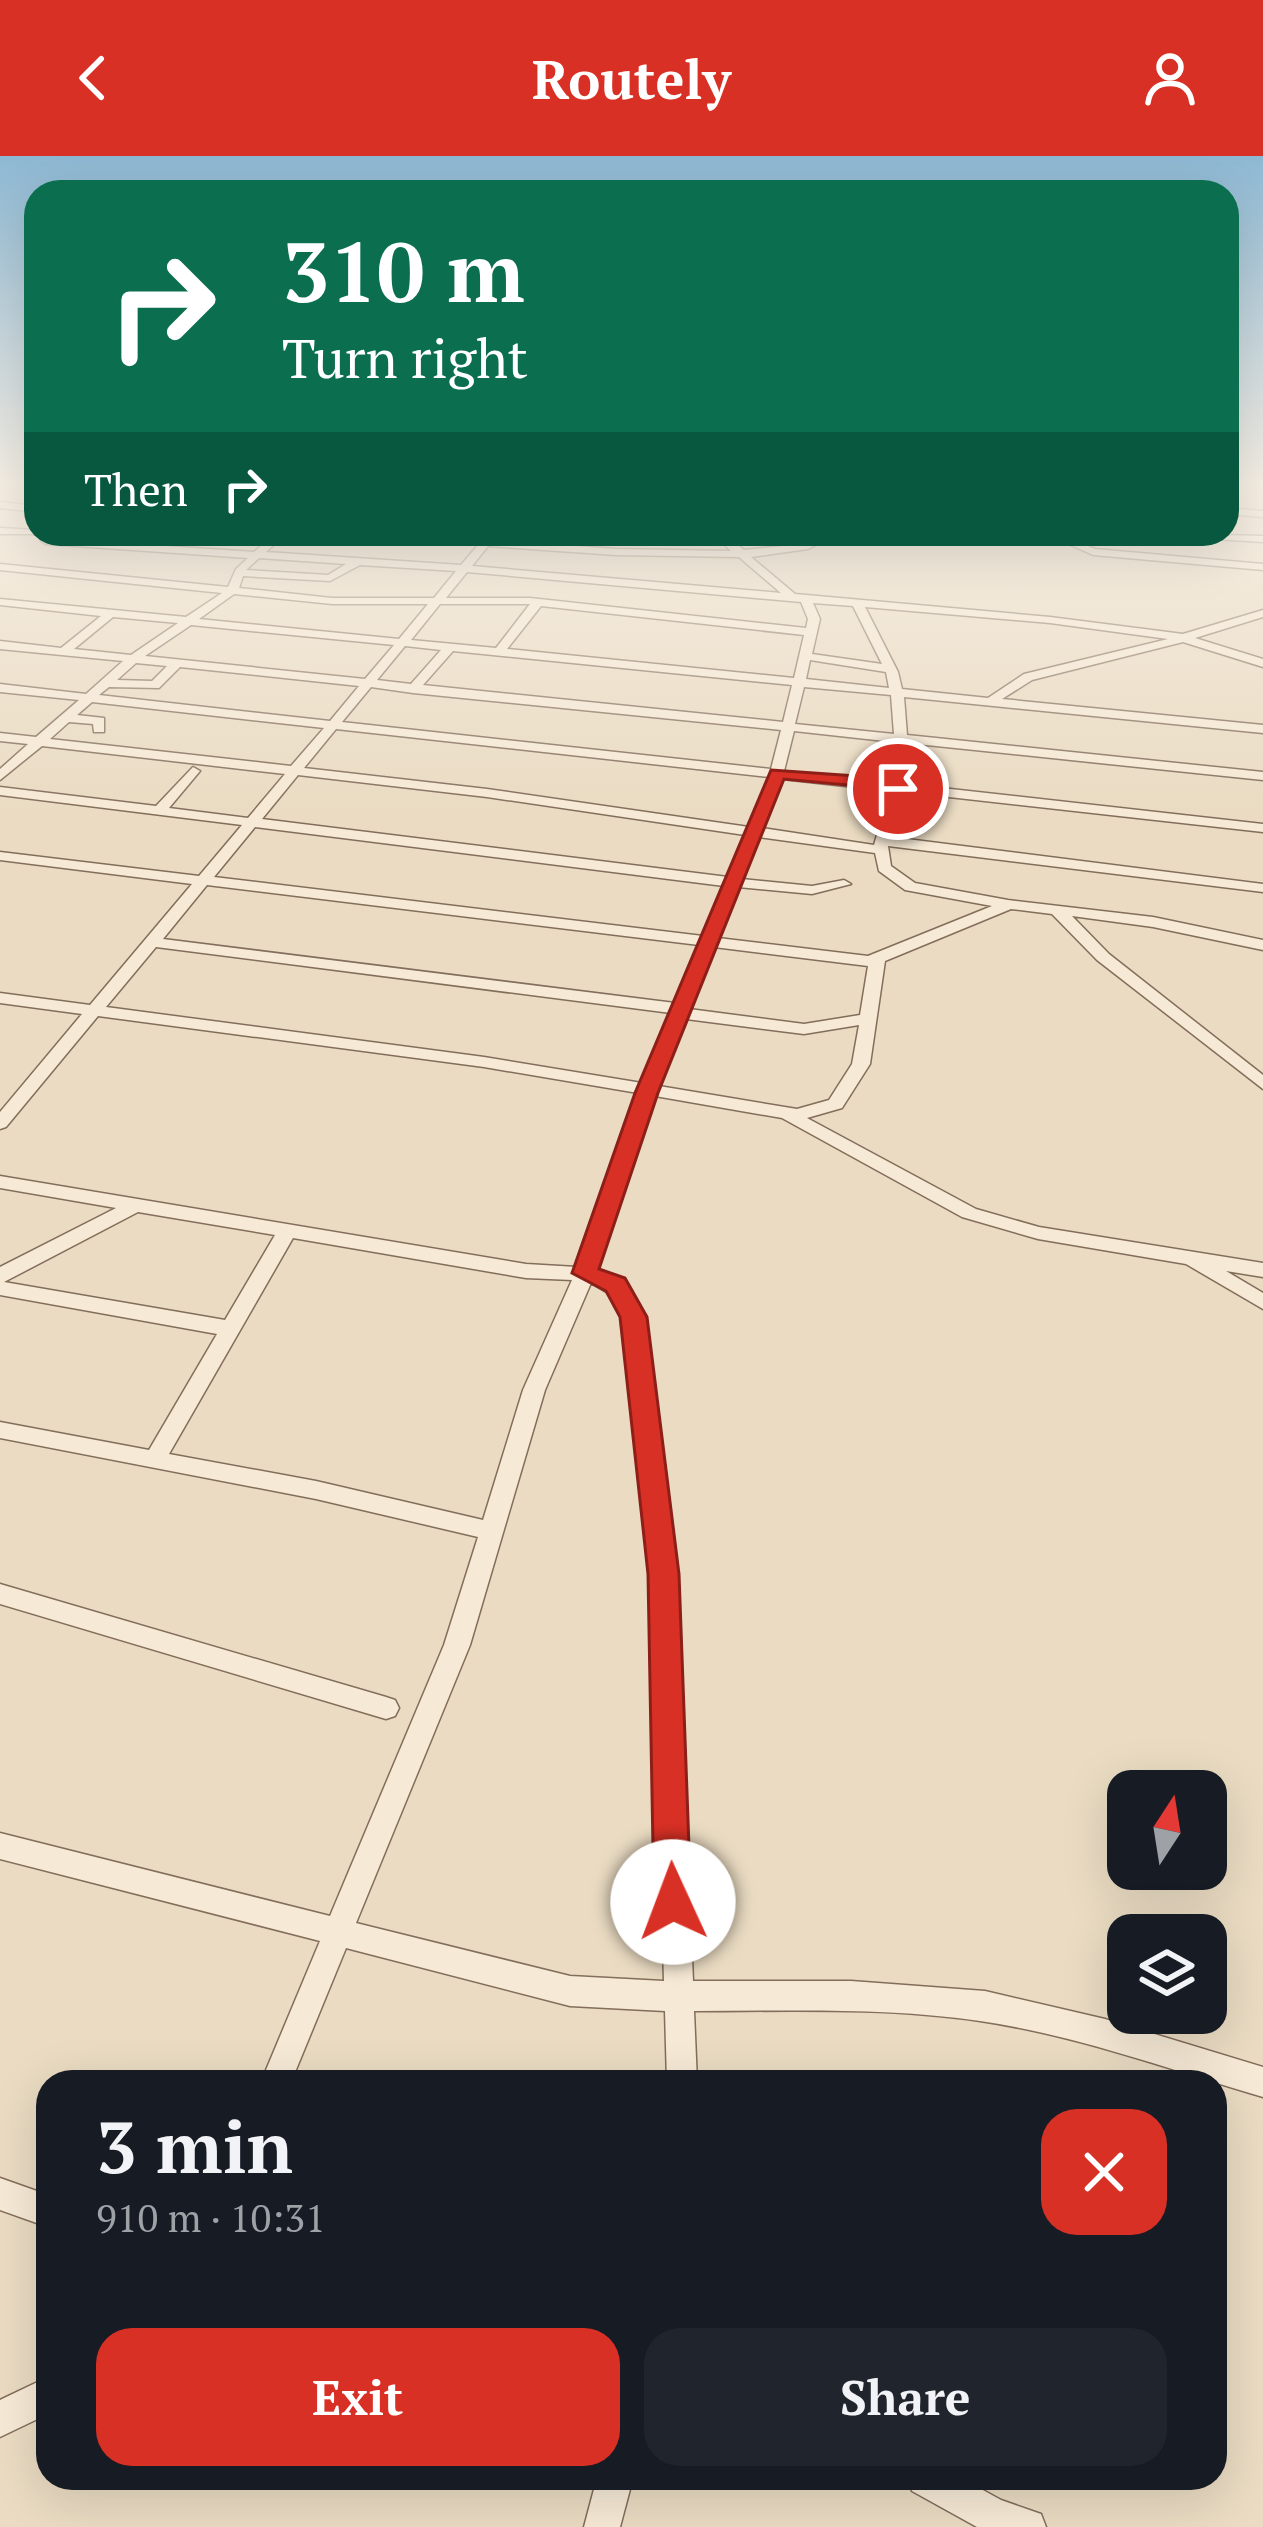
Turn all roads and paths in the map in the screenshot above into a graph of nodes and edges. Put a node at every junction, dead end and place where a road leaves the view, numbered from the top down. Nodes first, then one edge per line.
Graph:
1 (228, 594) edge
2 (259, 594) edge
3 (342, 594) edge
4 (445, 594) edge
5 (599, 594) edge
6 (757, 594) edge
7 (794, 594) edge
8 (798, 597) junction
9 (0, 598) edge
10 (335, 601) junction
11 (537, 602) junction
12 (856, 603) junction
13 (435, 605) junction
14 (679, 607) dead end
15 (579, 609) junction
16 (112, 613) junction
17 (1263, 614) edge
18 (660, 618) junction
19 (184, 620) junction
20 (810, 632) junction
21 (1179, 638) junction
22 (407, 640) junction
23 (452, 645) junction
24 (1, 646) edge
25 (501, 650) junction
26 (63, 652) junction
27 (804, 656) junction
28 (132, 660) junction
29 (1263, 660) edge
30 (177, 663) junction
31 (890, 669) junction
32 (107, 683) junction
33 (800, 684) junction
34 (368, 686) junction
35 (0, 688) edge
36 (413, 688) junction
37 (570, 689) dead end
38 (897, 693) junction
39 (924, 695) junction
40 (91, 698) junction
41 (991, 701) junction
42 (554, 702) junction
43 (1143, 705) dead end
44 (1125, 716) junction
45 (69, 718) junction
46 (328, 725) junction
47 (789, 726) junction
48 (99, 729) dead end
49 (1263, 729) edge
50 (898, 730) junction
51 (0, 737) edge
52 (43, 741) junction
53 (1181, 748) dead end
54 (1172, 767) junction
55 (193, 771) dead end
56 (293, 771) junction
57 (777, 773) junction
58 (1244, 774) junction
59 (0, 776) edge
60 (1263, 776) edge
61 (899, 784) junction
62 (0, 790) edge
63 (1245, 791) dead end
64 (27, 794) junction
65 (10, 809) dead end
66 (158, 812) junction
67 (248, 822) junction
68 (753, 828) junction
69 (1263, 828) edge
70 (882, 845) junction
71 (0, 856) edge
72 (200, 880) junction
73 (730, 882) junction
74 (844, 884) dead end
75 (1263, 888) edge
76 (1010, 904) junction
77 (1057, 910) junction
78 (153, 941) junction
79 (710, 942) junction
80 (1263, 945) edge
81 (877, 960) junction
82 (0, 998) edge
83 (679, 1011) junction
84 (94, 1012) junction
85 (870, 1018) junction
86 (1263, 1084) edge
87 (0, 1086) edge
88 (28, 1090) junction
89 (647, 1093) junction
90 (788, 1115) junction
91 (0, 1124) edge
92 (0, 1182) edge
93 (136, 1205) junction
94 (287, 1231) junction
95 (1192, 1258) junction
96 (1263, 1270) edge
97 (585, 1273) junction
98 (0, 1276) edge
99 (0, 1288) edge
100 (1263, 1302) edge
101 (232, 1329) junction
102 (0, 1430) edge
103 (156, 1457) junction
104 (488, 1530) junction
105 (0, 1594) edge
106 (386, 1708) dead end
107 (0, 1846) edge
108 (334, 1933) junction
109 (675, 1996) junction
110 (281, 2070) edge
111 (681, 2070) edge
112 (1222, 2070) edge
113 (1227, 2071) edge
114 (1263, 2082) edge
115 (0, 2194) edge
116 (36, 2207) edge
117 (36, 2402) edge
118 (0, 2420) edge
119 (612, 2490) edge
120 (946, 2490) edge
121 (602, 2527) edge
122 (1028, 2527) edge

1 - 19 street
2 - 10 street
3 - 10 street
4 - 13 street
5 - 15 street
6 - 8 street
7 - 8 street
8 - 12 street
8 - 20 street
9 - 16 street
10 - 13 street
11 - 13 street
11 - 15 street
11 - 25 street
12 - 21 street
12 - 31 street
13 - 22 street
14 - 18 street
15 - 18 street
16 - 19 street
16 - 26 street
17 - 21 street
18 - 20 street
19 - 22 street
19 - 28 street
20 - 27 street
21 - 29 street
21 - 41 street
22 - 23 street
22 - 34 street
23 - 25 street
23 - 36 street
24 - 26 street
25 - 33 street
26 - 28 street
27 - 31 street
27 - 33 street
28 - 30 street
28 - 32 street
30 - 32 street
30 - 34 street
31 - 38 street
32 - 40 street
33 - 38 street
33 - 47 street
34 - 36 street
34 - 46 street
35 - 40 street
36 - 42 street
37 - 42 street
38 - 39 street
38 - 50 street
39 - 41 street
39 - 50 street
40 - 45 street
40 - 46 street
41 - 44 street
42 - 47 street
43 - 44 street
44 - 49 street
45 - 48 street
45 - 52 street
46 - 56 street
46 - 57 street
47 - 50 street
47 - 57 street
50 - 54 street
50 - 61 street
51 - 52 street
52 - 56 street
52 - 59 street
53 - 54 street
54 - 58 street
55 - 66 street
56 - 67 street
56 - 68 street
57 - 61 street
57 - 68 street
58 - 60 street
58 - 63 street
61 - 69 street
61 - 70 street
62 - 64 street
64 - 65 street
64 - 66 street
66 - 67 street
67 - 72 street
67 - 73 street
68 - 70 street
68 - 73 street
70 - 75 street
70 - 76 street
71 - 72 street
72 - 78 street
72 - 79 street
73 - 74 street
73 - 79 street
76 - 77 street
76 - 81 street
77 - 80 street
77 - 86 street
78 - 83 street
78 - 84 street
79 - 81 street
79 - 83 street
81 - 85 street
82 - 84 street
83 - 85 street
83 - 89 street
84 - 88 street
84 - 89 street
85 - 90 street
87 - 88 street
88 - 91 street
89 - 90 street
89 - 97 street
90 - 95 street
92 - 93 street
93 - 94 street
93 - 98 street
94 - 97 street
94 - 101 street
95 - 96 street
95 - 100 street
97 - 104 street
97 - 109 street
99 - 101 street
101 - 103 street
102 - 103 street
103 - 104 street
104 - 108 street
105 - 106 street
107 - 108 street
108 - 109 street
108 - 110 street
109 - 111 street
109 - 112 street
113 - 114 street
115 - 116 street
117 - 118 street
119 - 121 street
120 - 122 street

